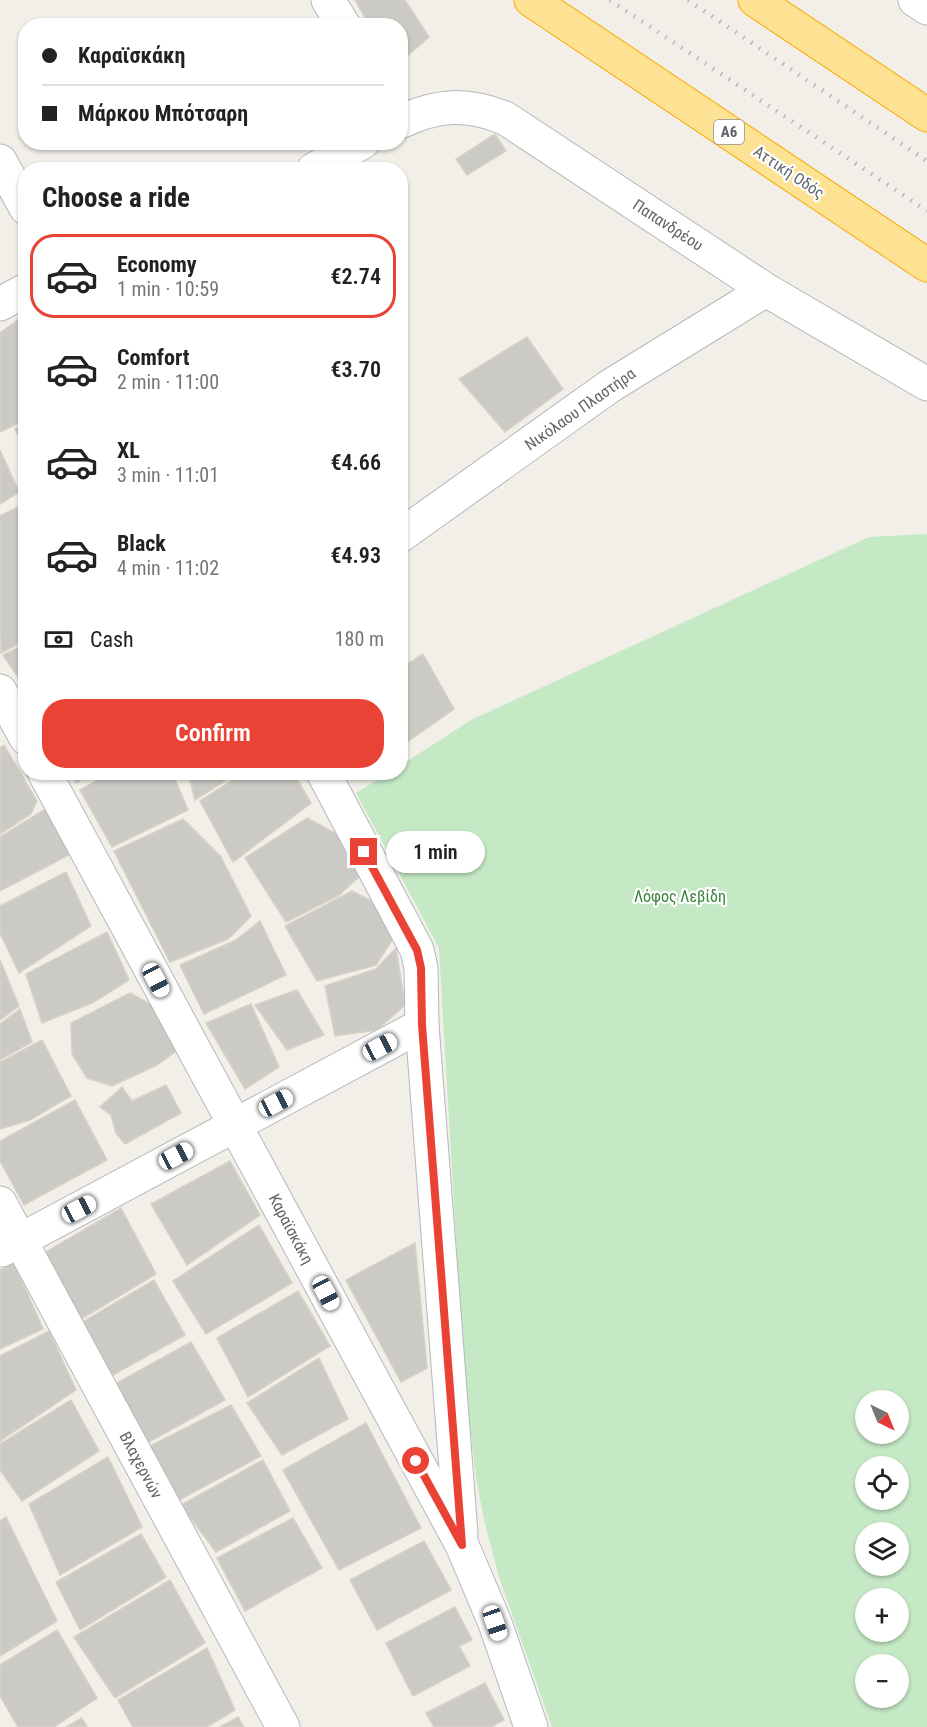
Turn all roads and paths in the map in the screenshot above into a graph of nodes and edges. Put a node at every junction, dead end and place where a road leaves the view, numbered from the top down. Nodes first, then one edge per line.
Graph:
1 (328, 0) edge
2 (531, 0) edge
3 (755, 0) edge
4 (915, 0) edge
5 (927, 8) edge
6 (339, 18) edge
7 (927, 115) edge
8 (408, 118) edge
9 (349, 150) edge
10 (0, 160) edge
11 (327, 162) edge
12 (18, 193) edge
13 (927, 264) edge
14 (766, 290) junction
15 (18, 294) edge
16 (0, 304) edge
17 (927, 384) edge
18 (408, 530) edge
19 (0, 691) edge
20 (18, 724) edge
21 (48, 780) edge
22 (327, 780) edge
23 (422, 1025) junction
24 (235, 1125) junction
25 (0, 1203) edge
26 (10, 1246) edge
27 (462, 1545) junction
28 (283, 1727) edge
29 (531, 1727) edge

1 - 6 street
2 - 13 highway, Αττική Οδός / Α6
3 - 7 highway
4 - 5 street
8 - 14 street, Παπανδρέου
9 - 11 street
10 - 12 street
14 - 17 street, Παπανδρέου
14 - 18 street, Νικόλαου Πλαστήρα
15 - 16 street
19 - 20 street
21 - 24 street, Καραϊσκάκη
22 - 23 street
23 - 24 street
23 - 27 street
24 - 26 street
24 - 27 street, Καραϊσκάκη
25 - 26 street, Βλαχερνών
26 - 28 street, Βλαχερνών
27 - 29 street, Καραϊσκάκη

